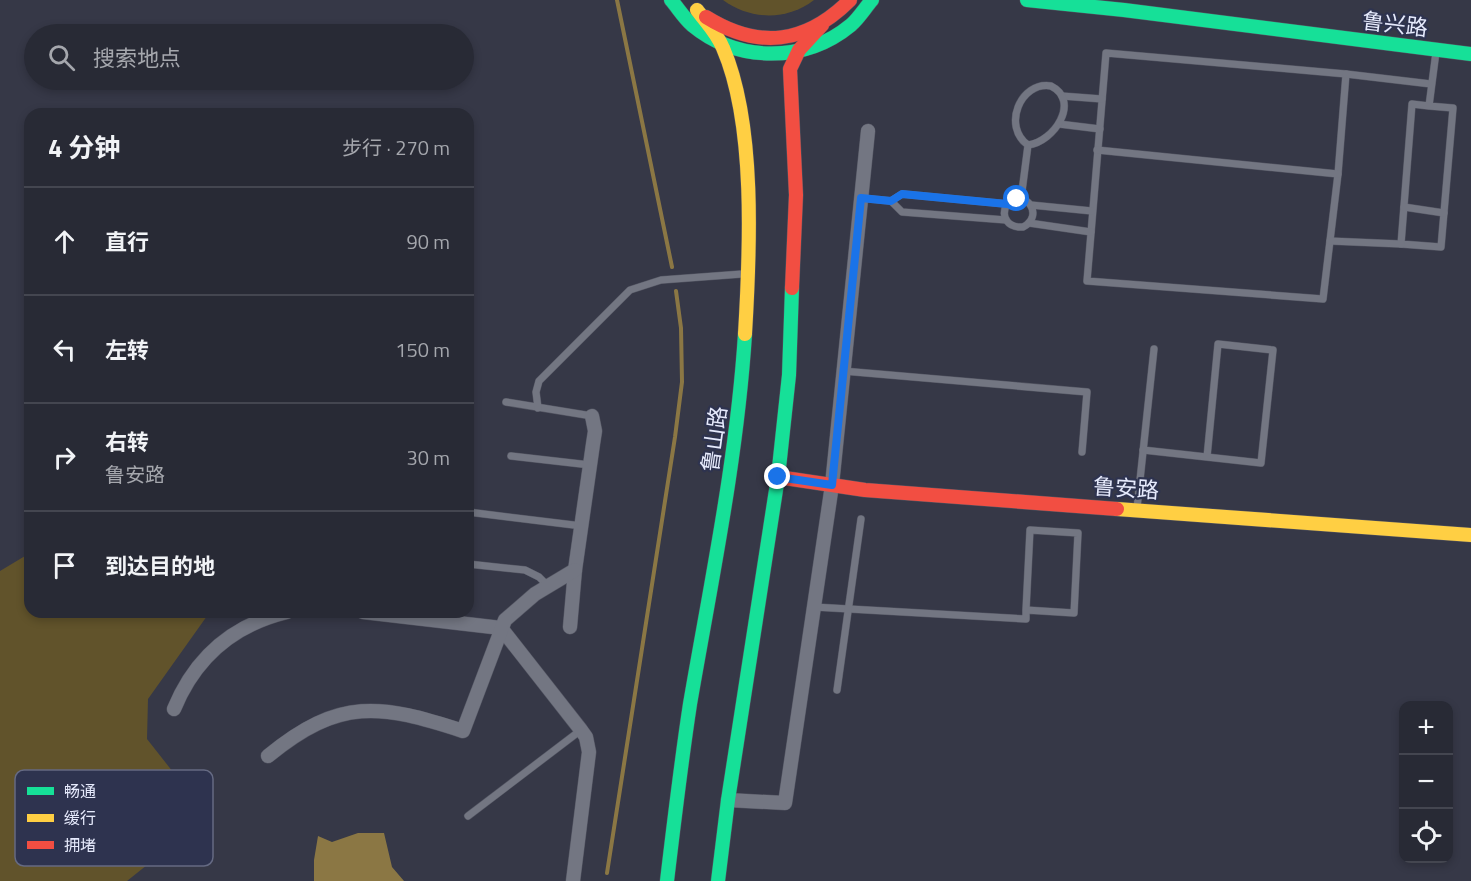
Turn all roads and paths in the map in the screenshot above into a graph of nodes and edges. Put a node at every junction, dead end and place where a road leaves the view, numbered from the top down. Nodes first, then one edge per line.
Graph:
1 (671, 0) edge
2 (850, 0) edge
3 (872, 0) edge
4 (1028, 0) edge
5 (1064, 2) edge
6 (693, 5) edge
7 (1124, 5) edge
8 (822, 25) junction
9 (722, 44) junction
10 (1436, 50) junction
11 (797, 53) junction
12 (1471, 54) edge
13 (1346, 74) junction
14 (1431, 84) junction
15 (1062, 96) junction
16 (1102, 99) junction
17 (1429, 106) junction
18 (1059, 124) junction
19 (1100, 129) junction
20 (868, 131) dead end
21 (1028, 145) junction
22 (1097, 150) junction
23 (1338, 174) junction
24 (861, 198) junction
25 (1021, 199) junction
26 (891, 201) junction
27 (1007, 204) junction
28 (1031, 205) junction
29 (1404, 207) junction
30 (1092, 211) junction
31 (1444, 213) junction
32 (1006, 220) junction
33 (1029, 223) junction
34 (1091, 232) junction
35 (1330, 241) junction
36 (1401, 244) junction
37 (748, 273) junction
38 (1154, 349) dead end
39 (843, 371) junction
40 (506, 402) dead end
41 (538, 408) junction
42 (592, 416) joint
43 (1143, 450) junction
44 (1082, 452) dead end
45 (511, 456) dead end
46 (1207, 457) junction
47 (590, 465) junction
48 (778, 477) junction
49 (832, 485) junction
50 (1137, 510) junction
51 (474, 513) edge
52 (861, 519) dead end
53 (582, 525) junction
54 (1471, 536) edge
55 (474, 565) edge
56 (575, 570) junction
57 (548, 586) junction
58 (814, 607) junction
59 (847, 609) junction
60 (1026, 610) junction
61 (272, 618) edge
62 (418, 618) edge
63 (501, 627) junction
64 (570, 627) dead end
65 (837, 690) dead end
66 (174, 709) dead end
67 (581, 730) junction
68 (268, 756) dead end
69 (728, 800) junction
70 (468, 816) dead end
71 (573, 881) edge
72 (667, 881) edge
73 (718, 881) edge

1 - 9 main road
2 - 8 main road
3 - 11 main road
4 - 5 main road, 鲁兴路
5 - 7 main road, 鲁兴路
6 - 8 main road
6 - 9 main road, 鲁山路
7 - 10 main road, 鲁兴路
8 - 11 main road
9 - 11 main road
9 - 37 main road, 鲁山路
10 - 12 main road, 鲁兴路
10 - 14 lane
11 - 48 main road
13 - 14 lane
13 - 16 lane
13 - 23 lane
14 - 17 lane
15 - 16 lane
15 - 18 lane
15 - 21 lane
16 - 19 lane
17 - 29 lane
17 - 31 lane
18 - 19 lane
18 - 21 lane
19 - 22 lane
20 - 24 street
21 - 25 lane
22 - 23 lane
22 - 30 lane
23 - 35 lane
24 - 26 lane
24 - 39 street
25 - 27 lane
25 - 28 lane
26 - 27 lane
26 - 32 lane
27 - 32 lane
28 - 30 lane
28 - 33 lane
29 - 31 lane
29 - 36 lane
30 - 34 lane
31 - 36 lane
32 - 33 lane
33 - 34 lane
34 - 35 lane
35 - 36 lane
37 - 41 lane
37 - 72 main road, 鲁山路
38 - 43 lane
39 - 44 lane
39 - 49 street
40 - 41 lane
41 - 42 lane
42 - 47 street
43 - 46 lane
43 - 50 lane
45 - 47 lane
46 - 46 lane
47 - 53 street
48 - 49 main road, 鲁安路
48 - 69 main road
49 - 50 main road, 鲁安路
49 - 58 street
50 - 54 main road, 鲁安路
51 - 53 lane
52 - 59 lane
53 - 56 street
55 - 57 lane
56 - 57 street
56 - 64 street
57 - 63 street
58 - 59 lane
58 - 69 street
59 - 60 lane
59 - 65 lane
60 - 60 lane
61 - 66 street
62 - 63 street
63 - 67 street
63 - 68 street
67 - 70 lane
67 - 71 street
69 - 73 main road

